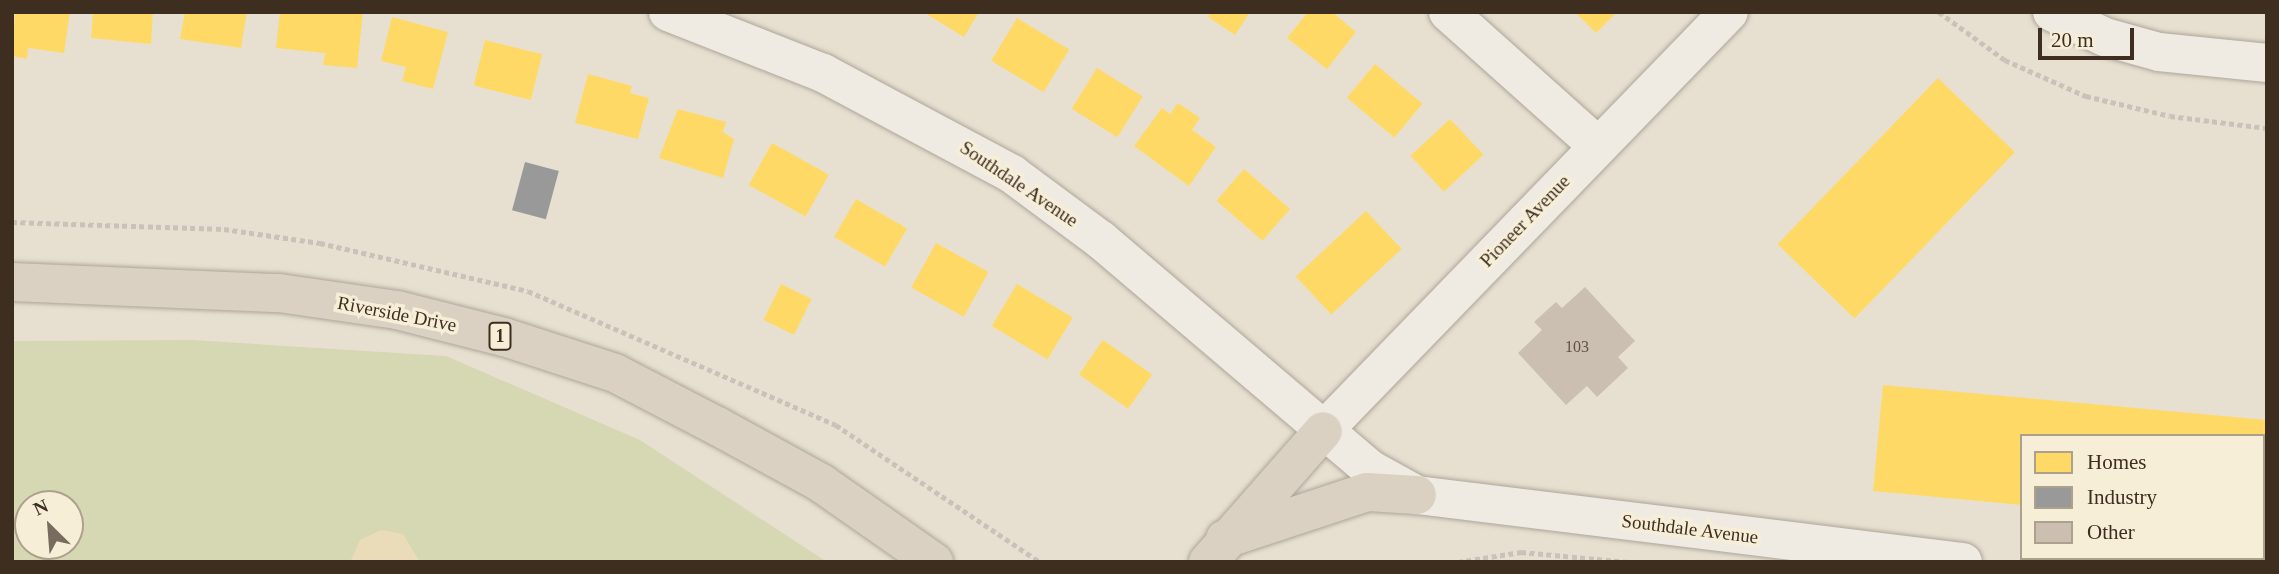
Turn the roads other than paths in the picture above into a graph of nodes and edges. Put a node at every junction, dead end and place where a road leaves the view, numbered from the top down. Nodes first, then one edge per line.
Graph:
1 (668, 12) edge
2 (1448, 12) edge
3 (1729, 12) edge
4 (2052, 12) edge
5 (2267, 63) edge
6 (1598, 146) junction
7 (12, 282) edge
8 (1323, 431) junction
9 (1416, 495) junction
10 (1216, 550) edge
11 (934, 562) edge
12 (1963, 562) edge

1 - 8 street, Southdale Avenue
2 - 6 street
3 - 6 street, Pioneer Avenue
4 - 5 street
6 - 8 street, Pioneer Avenue
7 - 11 highway, Riverside Drive / 1
8 - 9 street, Southdale Avenue
8 - 10 highway
9 - 10 highway
9 - 12 street, Southdale Avenue

